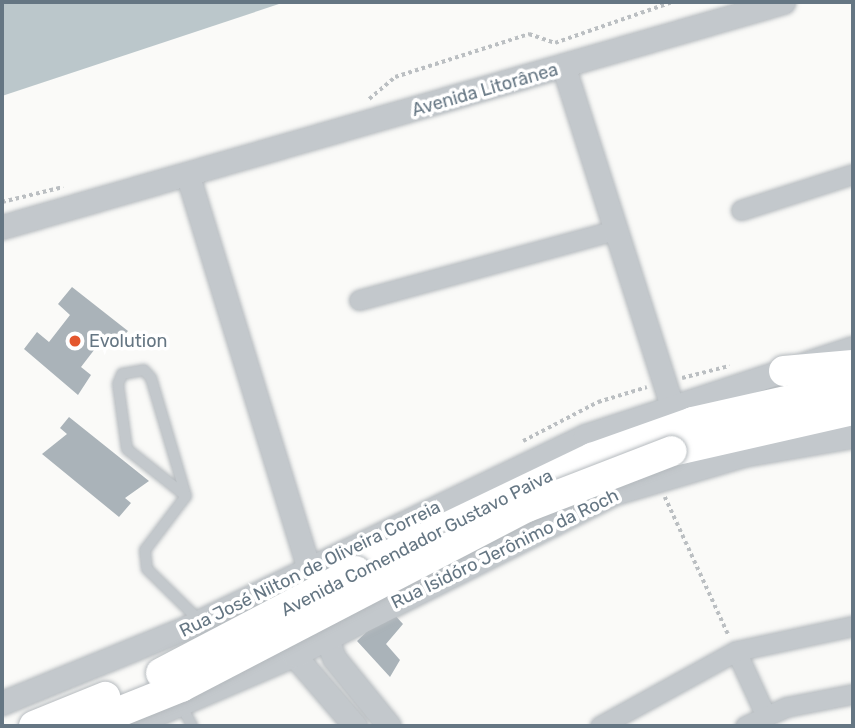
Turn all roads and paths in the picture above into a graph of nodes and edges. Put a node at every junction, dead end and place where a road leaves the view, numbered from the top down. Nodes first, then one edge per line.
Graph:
1 (672, 2) edge
2 (783, 2) edge
3 (564, 68) junction
4 (359, 102) dead end
5 (853, 174) edge
6 (188, 176) junction
7 (69, 185) dead end
8 (2, 202) edge
9 (741, 210) dead end
10 (2, 227) edge
11 (615, 230) junction
12 (359, 300) dead end
13 (853, 348) edge
14 (853, 365) edge
15 (784, 371) junction
16 (853, 386) edge
17 (853, 413) edge
18 (669, 429) junction
19 (853, 436) edge
20 (793, 446) junction
21 (656, 479) junction
22 (186, 496) junction
23 (310, 569) junction
24 (271, 588) junction
25 (201, 621) junction
26 (853, 626) edge
27 (325, 639) junction
28 (736, 651) junction
29 (294, 655) junction
30 (853, 694) edge
31 (368, 701) junction
32 (2, 703) edge
33 (181, 705) junction
34 (765, 714) junction
35 (346, 723) edge
36 (34, 726) edge
37 (84, 726) edge
38 (129, 726) edge
39 (192, 726) edge
40 (389, 726) edge
41 (600, 726) edge
42 (745, 726) edge

1 - 4 path
2 - 3 street, Avenida Litorânea
3 - 6 street, Avenida Litorânea
3 - 11 street
5 - 9 street
6 - 10 street, Avenida Litorânea
6 - 23 street
7 - 8 path
11 - 12 street
11 - 18 street
13 - 15 street, Rua José Nilton de Oliveira Correia
14 - 15 main road
15 - 18 street, Rua José Nilton de Oliveira Correia
16 - 18 main road, Avenida Comendador Gustavo Paiva
17 - 18 main road, Avenida Comendador Gustavo Paiva
17 - 20 main road
18 - 23 street, Rua José Nilton de Oliveira Correia
18 - 36 main road, Avenida Comendador Gustavo Paiva, bridge
18 - 37 main road, Avenida Comendador Gustavo Paiva, bridge
19 - 20 street, Rua Isidóro Jerônimo da Roch
20 - 21 street, Rua Isidóro Jerônimo da Roch
21 - 27 street, Rua Isidóro Jerônimo da Roch
21 - 28 path
22 - 22 lane
22 - 25 lane
23 - 24 street, Rua José Nilton de Oliveira Correia
23 - 27 street
24 - 25 street, Rua José Nilton de Oliveira Correia
24 - 29 street
25 - 32 street, Rua José Nilton de Oliveira Correia
26 - 28 street
27 - 29 street
27 - 31 street
28 - 34 street
28 - 41 street
29 - 33 street
29 - 35 street
30 - 34 street
31 - 35 street
31 - 40 street
33 - 38 street
33 - 39 lane
34 - 42 street

